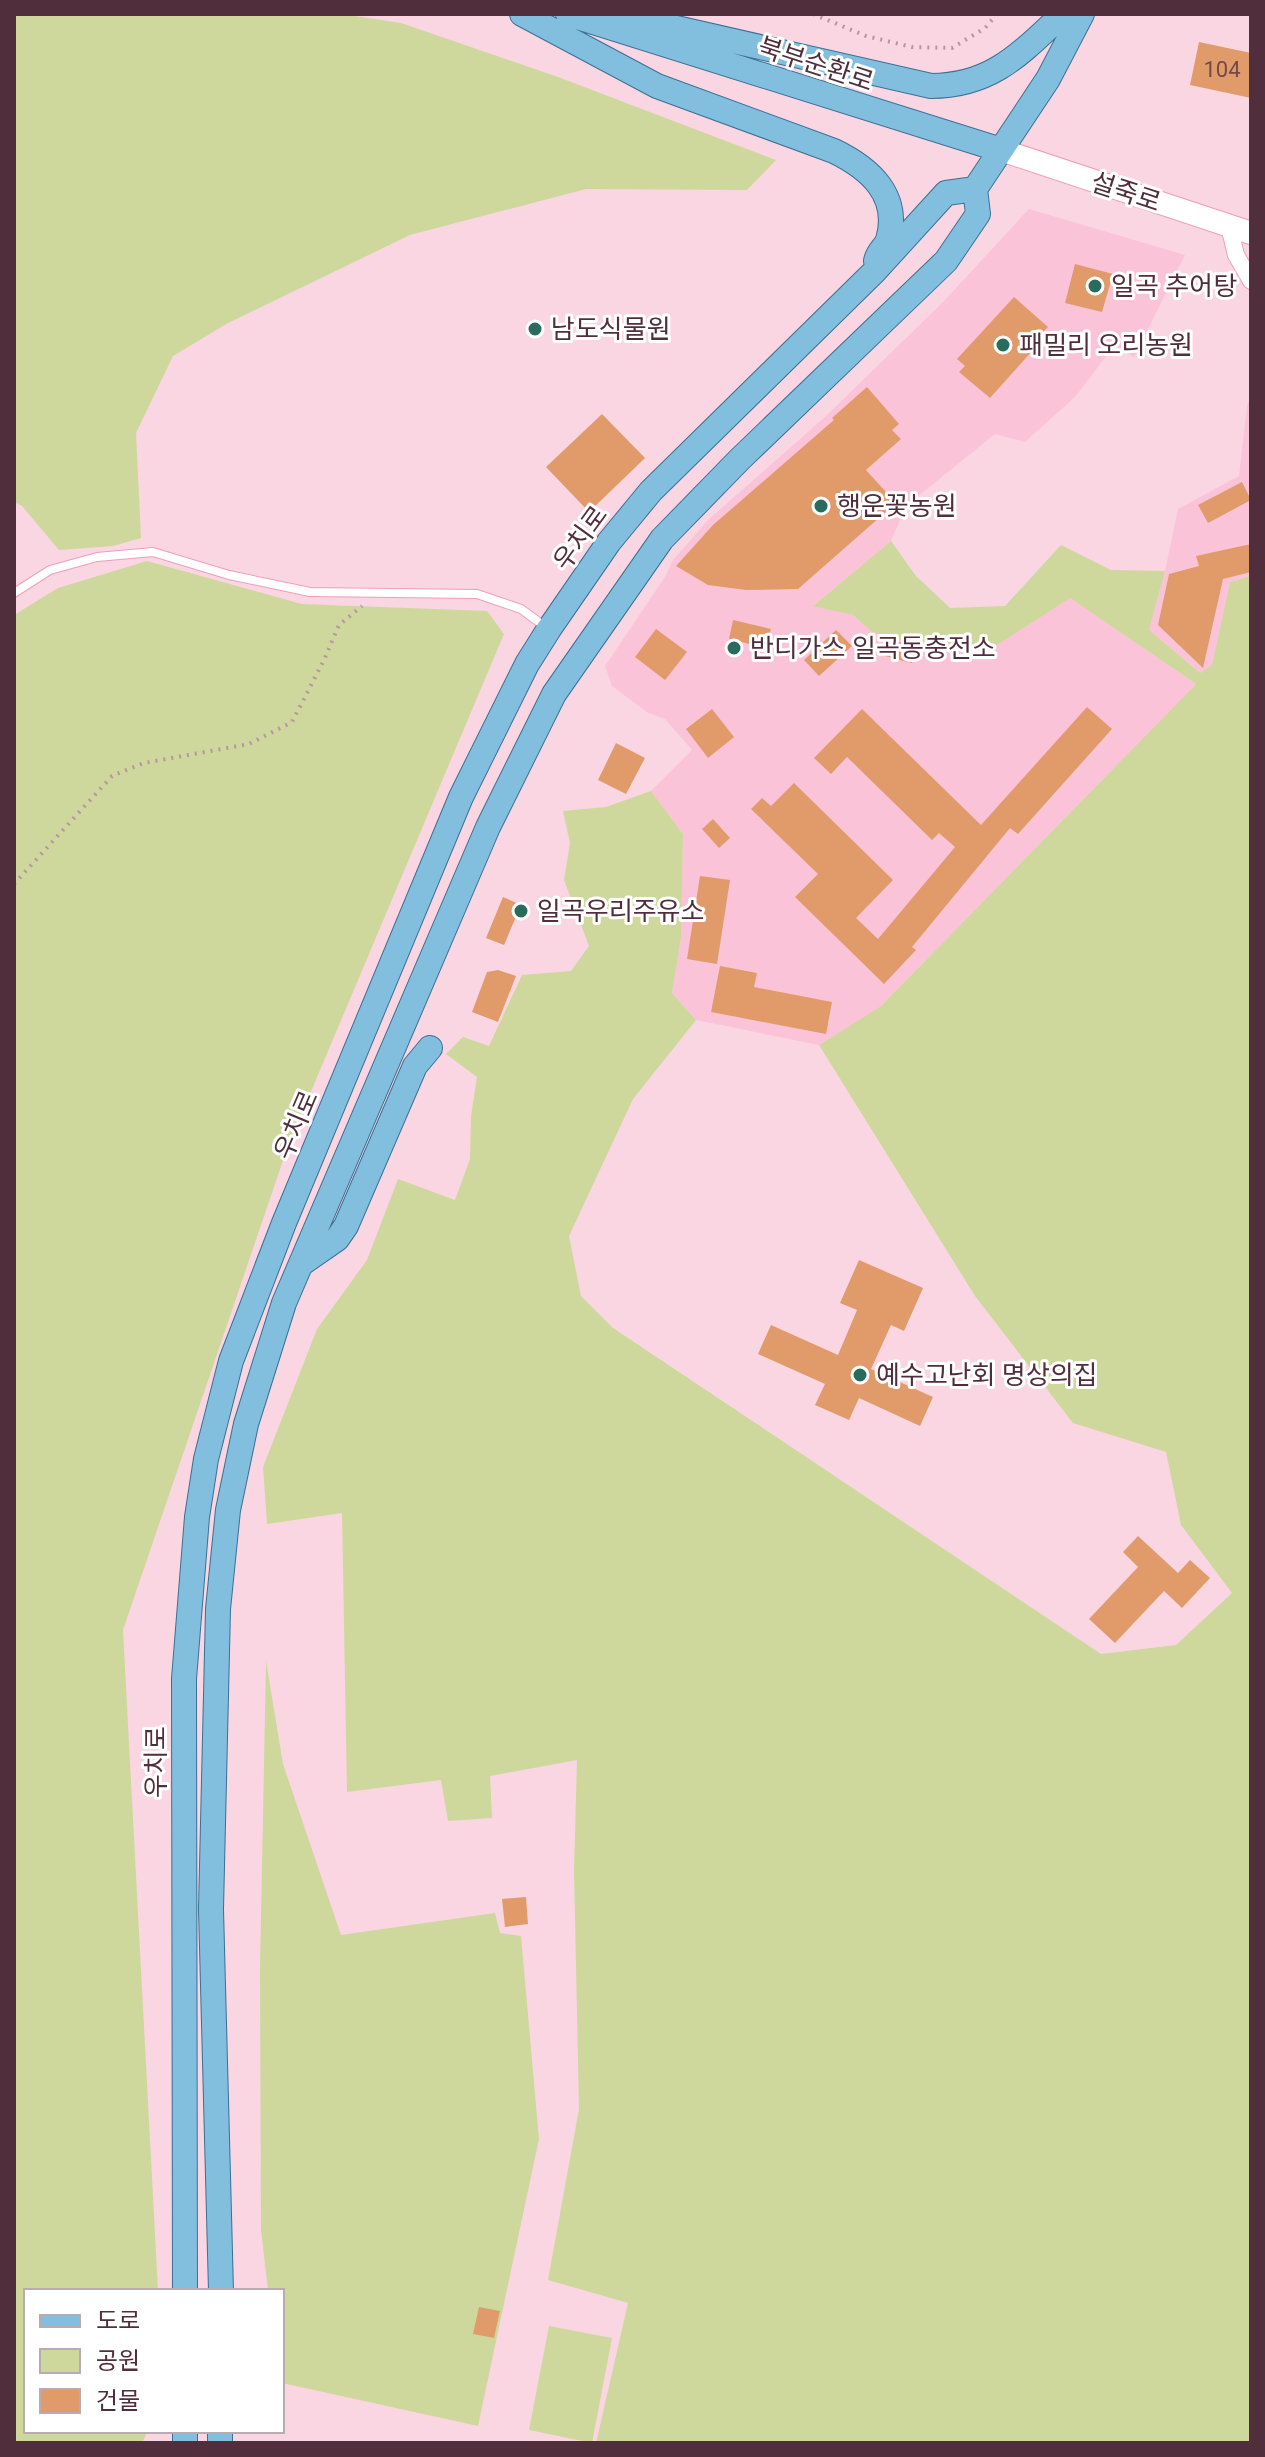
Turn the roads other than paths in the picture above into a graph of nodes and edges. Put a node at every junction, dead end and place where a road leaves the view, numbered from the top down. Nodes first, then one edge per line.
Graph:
1 (522, 14) edge
2 (568, 14) edge
3 (615, 14) edge
4 (1063, 14) edge
5 (1082, 14) edge
6 (1001, 150) junction
7 (975, 189) junction
8 (1229, 226) junction
9 (1251, 233) edge
10 (874, 272) junction
11 (1251, 281) edge
12 (14, 593) edge
13 (549, 629) junction
14 (430, 1048) dead end
15 (301, 1264) junction
16 (185, 2289) edge
17 (221, 2289) edge

1 - 10 main road
2 - 6 main road, 북부순환로
3 - 4 main road
5 - 6 main road
6 - 7 main road
6 - 8 main road, 설죽로
7 - 10 main road, 우치로
7 - 15 main road
8 - 9 main road, 설죽로
8 - 11 street
10 - 13 main road, 우치로
12 - 13 lane
13 - 16 main road, 우치로
14 - 15 main road
15 - 17 main road

